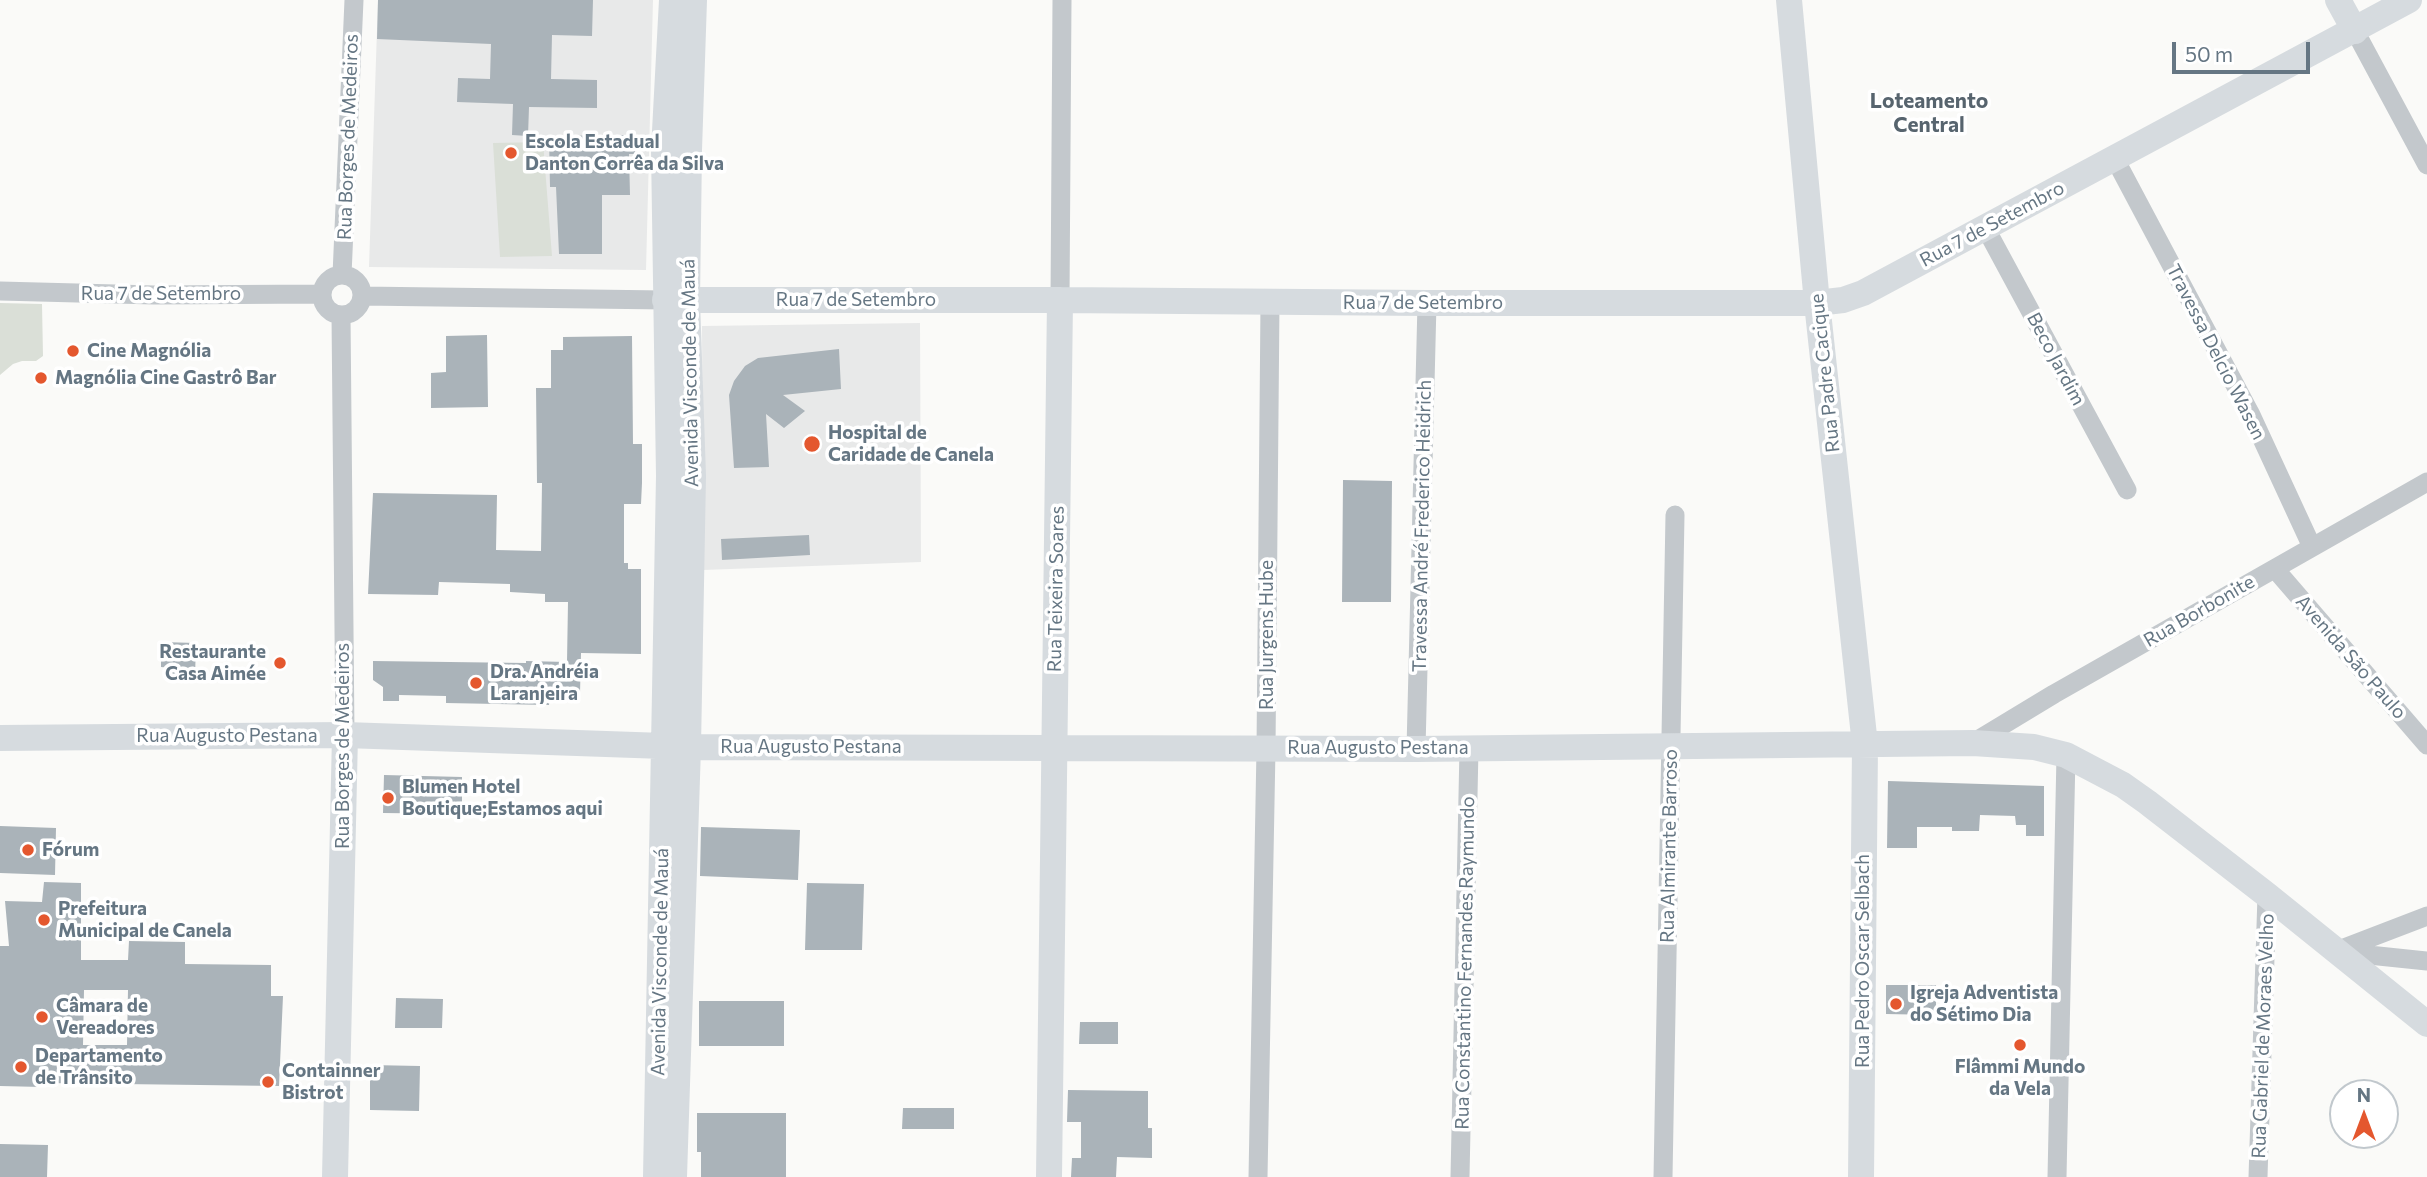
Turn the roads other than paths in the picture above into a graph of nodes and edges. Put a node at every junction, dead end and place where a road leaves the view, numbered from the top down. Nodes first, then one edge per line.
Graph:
1 (354, 0) edge
2 (672, 0) edge
3 (694, 0) edge
4 (1062, 0) edge
5 (1789, 0) edge
6 (2338, 0) edge
7 (2409, 0) edge
8 (2355, 31) junction
9 (676, 150) junction
10 (2115, 159) junction
11 (2427, 165) edge
12 (1985, 227) junction
13 (342, 275) junction
14 (0, 291) edge
15 (321, 294) junction
16 (362, 296) junction
17 (676, 300) junction
18 (1060, 300) junction
19 (1269, 302) junction
20 (1427, 303) junction
21 (1817, 303) junction
22 (341, 315) junction
23 (2427, 482) edge
24 (2127, 490) dead end
25 (1675, 515) dead end
26 (2312, 547) junction
27 (2275, 569) junction
28 (345, 736) junction
29 (0, 738) edge
30 (1973, 743) junction
31 (1671, 745) junction
32 (1865, 745) junction
33 (2427, 745) edge
34 (676, 746) junction
35 (1054, 747) junction
36 (1469, 748) junction
37 (1266, 749) junction
38 (1416, 749) junction
39 (2066, 755) junction
40 (2267, 895) junction
41 (2427, 915) edge
42 (2336, 951) junction
43 (2427, 961) edge
44 (2427, 1024) edge
45 (335, 1177) edge
46 (656, 1177) edge
47 (674, 1177) edge
48 (1049, 1177) edge
49 (1258, 1177) edge
50 (1460, 1177) edge
51 (1663, 1177) edge
52 (1861, 1177) edge
53 (2057, 1177) edge
54 (2258, 1177) edge

1 - 13 street, Rua Borges de Medeiros
2 - 9 main road, Avenida Visconde de Mauá
3 - 9 main road, Avenida Visconde de Mauá
4 - 18 street, Rua Teixeira Soares
5 - 21 main road, Rua Padre Cacique
6 - 8 main road
7 - 8 main road, Rua 7 de Setembro
8 - 10 main road, Rua 7 de Setembro
8 - 11 street
9 - 17 main road, Avenida Visconde de Mauá
10 - 12 main road, Rua 7 de Setembro
10 - 26 street, Travessa Delcio Wasen
12 - 21 main road, Rua 7 de Setembro
12 - 24 street, Beco Jardim
13 - 15 street
13 - 16 street
14 - 15 street, Rua 7 de Setembro
15 - 22 street
16 - 17 street, Rua 7 de Setembro
16 - 22 street
17 - 18 main road, Rua 7 de Setembro
17 - 34 main road, Avenida Visconde de Mauá
18 - 19 main road, Rua 7 de Setembro
18 - 35 main road, Rua Teixeira Soares
19 - 20 main road, Rua 7 de Setembro
19 - 37 street, Rua Jurgens Hube
20 - 21 main road, Rua 7 de Setembro
20 - 38 street, Travessa André Frederico Heidrich
21 - 32 main road, Rua Padre Cacique
22 - 28 street, Rua Borges de Medeiros
23 - 26 street, Rua Borbonite
25 - 31 street, Rua Almirante Barroso
26 - 27 street, Rua Borbonite
27 - 30 street, Rua Borbonite
27 - 33 street, Avenida São Paulo
28 - 29 main road, Rua Augusto Pestana
28 - 34 main road, Rua Augusto Pestana
28 - 45 main road, Rua Borges de Medeiros
30 - 32 main road, Rua Augusto Pestana
30 - 39 main road, Rua Augusto Pestana
31 - 32 main road, Rua Augusto Pestana
31 - 36 main road, Rua Augusto Pestana
31 - 51 street, Rua Almirante Barroso
32 - 52 main road, Rua Pedro Oscar Selbach
34 - 35 main road, Rua Augusto Pestana
34 - 46 main road, Avenida Visconde de Mauá
34 - 47 main road, Avenida Visconde de Mauá
35 - 37 main road, Rua Augusto Pestana
35 - 48 main road, Rua Teixeira Soares
36 - 38 main road, Rua Augusto Pestana
36 - 50 street, Rua Constantino Fernandes Raymundo
37 - 38 main road, Rua Augusto Pestana
37 - 49 street, Rua Jurgens Hube
39 - 40 main road, Rua Augusto Pestana
39 - 53 street
40 - 42 main road, Rua Augusto Pestana
40 - 54 street, Rua Gabriel de Moraes Velho
41 - 42 street
42 - 43 street
42 - 44 main road, Rua Augusto Pestana

